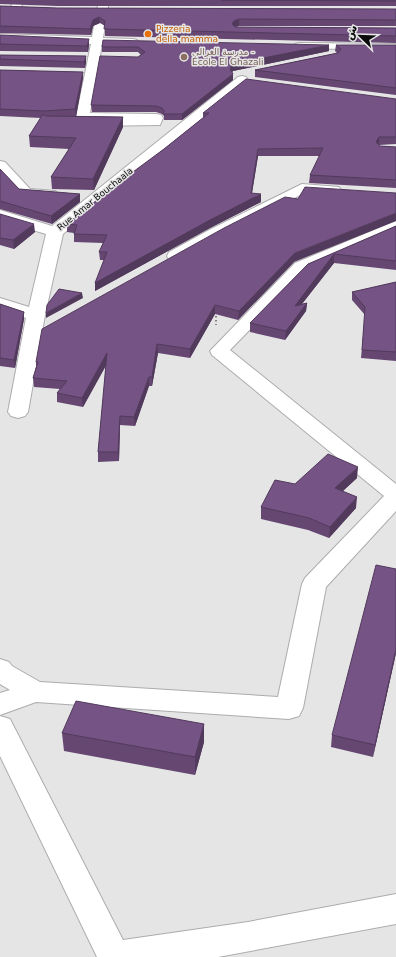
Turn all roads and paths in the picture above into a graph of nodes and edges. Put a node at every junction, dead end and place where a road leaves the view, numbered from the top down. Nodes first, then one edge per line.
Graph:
1 (105, 7) edge
2 (89, 10) edge
3 (98, 32) junction
4 (0, 37) edge
5 (144, 42) edge
6 (288, 46) edge
7 (396, 47) edge
8 (375, 48) junction
9 (90, 56) junction
10 (108, 56) edge
11 (320, 58) edge
12 (77, 74) edge
13 (92, 74) junction
14 (247, 77) dead end
15 (73, 122) edge
16 (0, 164) edge
17 (349, 191) edge
18 (98, 197) junction
19 (0, 215) edge
20 (396, 226) edge
21 (55, 232) junction
22 (162, 263) edge
23 (0, 303) edge
24 (216, 308) edge
25 (36, 315) junction
26 (53, 324) edge
27 (236, 334) junction
28 (32, 335) junction
29 (18, 412) dead end
30 (396, 496) edge
31 (0, 669) edge
32 (35, 692) junction
33 (0, 704) edge
34 (0, 727) edge
35 (396, 909) edge
36 (114, 957) edge

1 - 2 street
1 - 3 street
3 - 4 street
3 - 5 street
3 - 9 street
6 - 8 street
7 - 8 street
8 - 11 street
9 - 10 street
9 - 13 street
12 - 13 street
13 - 15 street
14 - 18 street, Rue Amar Bouchaala
16 - 18 street
17 - 22 street
18 - 21 street, Rue Amar Bouchaala
19 - 21 street
20 - 27 street
21 - 25 street, Rue Amar Bouchaala
23 - 25 street
24 - 27 path
25 - 28 street, Rue Amar Bouchaala
26 - 28 street
27 - 30 street
28 - 29 street, Rue Amar Bouchaala
30 - 32 street
31 - 32 street
32 - 33 street
34 - 36 street
35 - 36 street

